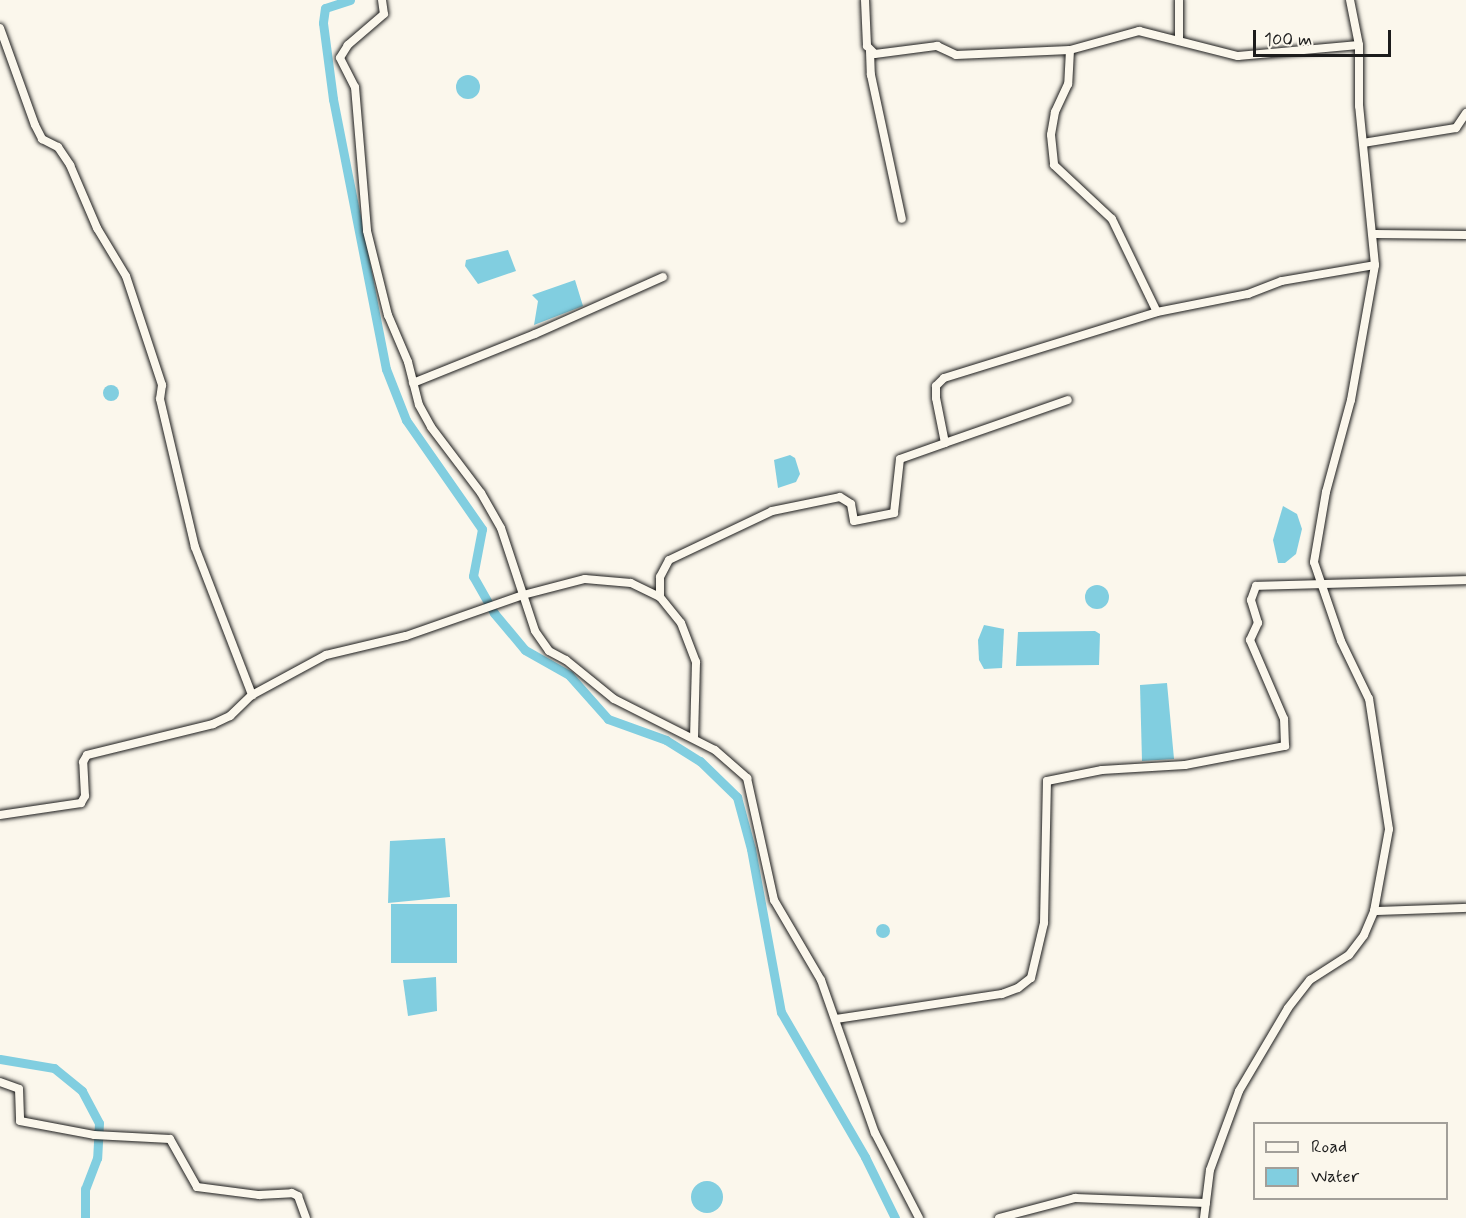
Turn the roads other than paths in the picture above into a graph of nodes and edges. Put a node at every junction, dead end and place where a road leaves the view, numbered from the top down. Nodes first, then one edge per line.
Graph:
1 (382, 0) edge
2 (865, 0) edge
3 (1179, 0) edge
4 (1350, 0) edge
5 (0, 28) edge
6 (1179, 41) junction
7 (1359, 45) junction
8 (1070, 50) junction
9 (870, 51) junction
10 (1466, 113) edge
11 (1363, 142) junction
12 (902, 219) dead end
13 (1375, 234) junction
14 (1466, 235) edge
15 (1375, 265) junction
16 (663, 277) dead end
17 (1157, 312) junction
18 (413, 382) junction
19 (1068, 400) dead end
20 (945, 443) junction
21 (1466, 580) edge
22 (1320, 583) junction
23 (523, 595) junction
24 (660, 597) junction
25 (252, 695) junction
26 (694, 738) junction
27 (0, 815) edge
28 (1466, 908) edge
29 (1374, 910) junction
30 (836, 1019) junction
31 (0, 1082) edge
32 (1206, 1203) junction
33 (306, 1218) edge
34 (919, 1218) edge
35 (999, 1218) edge
36 (1204, 1218) edge

1 - 18 street
2 - 9 street
3 - 6 street
4 - 7 street
5 - 25 street
6 - 7 street
6 - 8 street
7 - 11 street
8 - 9 street
8 - 17 street
9 - 12 street
10 - 11 street
11 - 13 street
13 - 14 street
13 - 15 street
15 - 17 street
15 - 22 street
16 - 18 street
17 - 20 street
18 - 23 street
19 - 20 street
20 - 24 street
21 - 22 street
22 - 29 street
22 - 30 street
23 - 24 street
23 - 25 street
23 - 26 street
24 - 26 street
25 - 27 street
26 - 30 street
28 - 29 street
29 - 32 street
30 - 34 street
31 - 33 street
32 - 35 street
32 - 36 street

